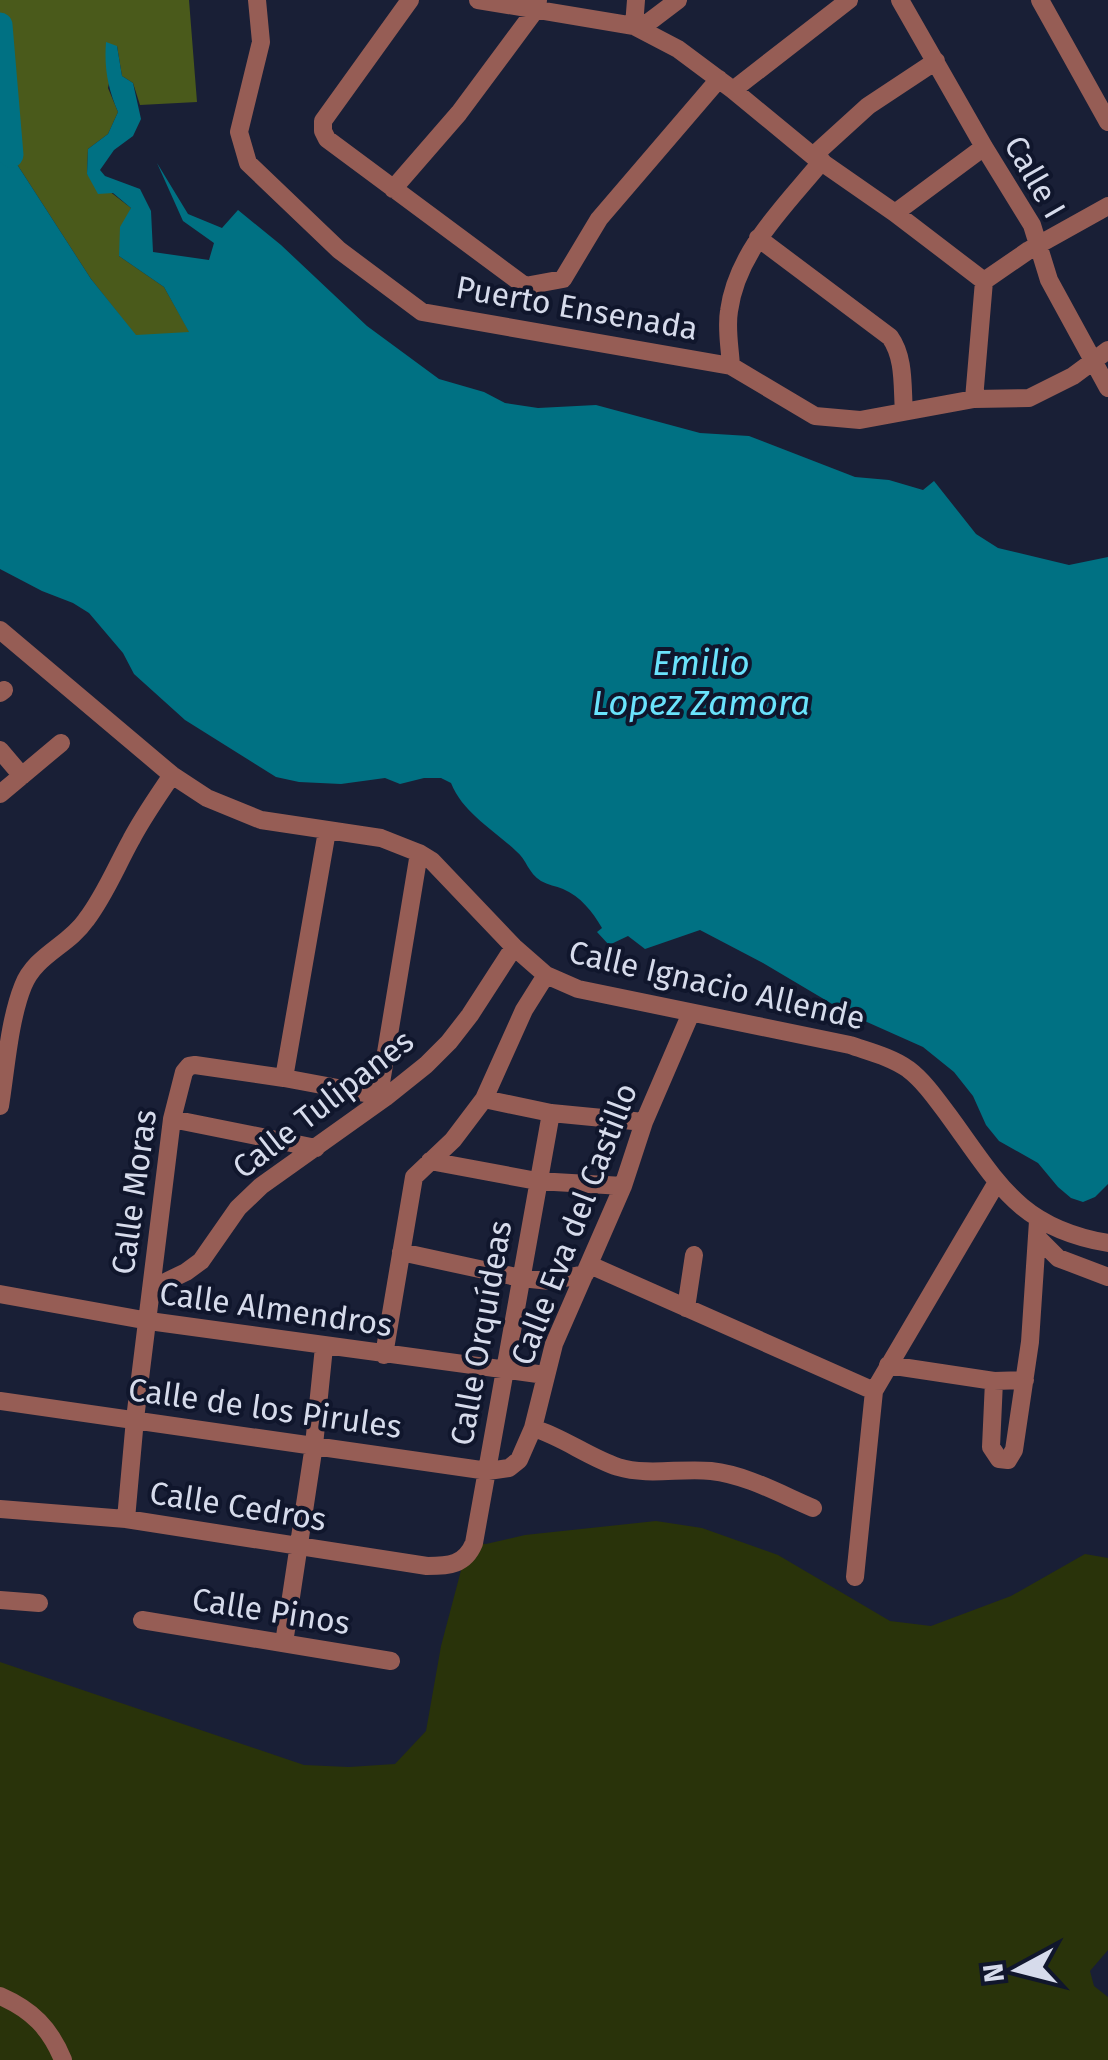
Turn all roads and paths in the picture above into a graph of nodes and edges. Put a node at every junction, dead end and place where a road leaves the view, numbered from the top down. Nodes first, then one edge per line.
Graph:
1 (258, 0) edge
2 (410, 0) edge
3 (478, 0) edge
4 (636, 0) edge
5 (659, 0) edge
6 (678, 0) edge
7 (849, 0) edge
8 (900, 0) edge
9 (1040, 0) edge
10 (538, 4) edge
11 (634, 26) junction
12 (936, 60) junction
13 (726, 84) junction
14 (1108, 122) edge
15 (984, 147) junction
16 (817, 158) junction
17 (393, 189) junction
18 (1108, 206) edge
19 (895, 212) junction
20 (758, 238) junction
21 (1039, 245) junction
22 (984, 281) junction
23 (1100, 356) edge
24 (731, 366) junction
25 (1108, 388) edge
26 (974, 399) junction
27 (904, 412) junction
28 (0, 630) edge
29 (61, 743) dead end
30 (0, 750) edge
31 (172, 775) junction
32 (22, 776) junction
33 (0, 794) edge
34 (327, 830) junction
35 (419, 854) junction
36 (514, 947) junction
37 (546, 975) junction
38 (692, 1013) junction
39 (284, 1078) junction
40 (383, 1096) junction
41 (484, 1099) junction
42 (0, 1106) edge
43 (551, 1114) junction
44 (172, 1118) junction
45 (644, 1122) junction
46 (316, 1148) junction
47 (430, 1161) junction
48 (537, 1181) junction
49 (996, 1182) junction
50 (623, 1186) junction
51 (1037, 1229) junction
52 (1108, 1243) edge
53 (401, 1252) junction
54 (694, 1256) dead end
55 (587, 1270) junction
56 (1105, 1275) edge
57 (521, 1278) junction
58 (150, 1289) junction
59 (0, 1294) edge
60 (686, 1308) junction
61 (149, 1322) junction
62 (324, 1347) junction
63 (384, 1355) junction
64 (888, 1365) junction
65 (505, 1369) junction
66 (545, 1375) junction
67 (1025, 1380) junction
68 (994, 1382) junction
69 (874, 1391) junction
70 (0, 1400) edge
71 (135, 1420) junction
72 (533, 1428) junction
73 (314, 1444) junction
74 (519, 1460) joint
75 (488, 1471) junction
76 (814, 1508) dead end
77 (0, 1509) edge
78 (126, 1519) junction
79 (300, 1546) junction
80 (464, 1560) joint
81 (855, 1576) dead end
82 (0, 1600) edge
83 (39, 1603) dead end
84 (142, 1620) dead end
85 (284, 1643) junction
86 (391, 1660) dead end
87 (0, 1996) edge
88 (63, 2060) edge

1 - 24 street, Puerto Ensenada
2 - 17 street
3 - 10 street
4 - 11 street
5 - 11 street
6 - 11 street
7 - 13 street
8 - 12 street, Calle I
9 - 14 street
10 - 11 street
10 - 17 street
11 - 13 street
12 - 15 street, Calle I
12 - 16 street
13 - 16 street
13 - 17 street
15 - 19 street
15 - 21 street, Calle I
16 - 19 street
16 - 20 street
18 - 21 street
19 - 22 street
20 - 24 street
20 - 27 street
21 - 22 street
21 - 23 street, Calle I
22 - 26 street
23 - 25 street, Calle I
23 - 26 street, Puerto Ensenada
24 - 27 street, Puerto Ensenada
26 - 27 street, Puerto Ensenada
28 - 31 street, Calle Ignacio Allende
29 - 32 street
30 - 32 street
31 - 34 street, Calle Ignacio Allende
31 - 42 street
32 - 33 street
34 - 35 street, Calle Ignacio Allende
34 - 39 street
35 - 36 street, Calle Ignacio Allende
35 - 40 street
36 - 37 street, Calle Ignacio Allende
36 - 40 street, Calle Tulipanes
37 - 38 street, Calle Ignacio Allende
37 - 41 street
38 - 45 street, Calle Eva del Castillo
38 - 49 street, Calle Ignacio Allende
39 - 40 street, Calle Moras
39 - 44 street, Calle Moras
40 - 46 street, Calle Tulipanes
41 - 43 street
41 - 47 street
43 - 45 street
43 - 48 street, Calle Orquídeas
44 - 46 street
44 - 58 street, Calle Moras
45 - 50 street, Calle Eva del Castillo
46 - 58 street, Calle Tulipanes
47 - 48 street
47 - 53 street
48 - 50 street
48 - 57 street, Calle Orquídeas
49 - 51 street, Calle Ignacio Allende
49 - 64 street
50 - 55 street, Calle Eva del Castillo
51 - 52 street, Calle Ignacio Allende
51 - 56 street
51 - 67 street
53 - 57 street
53 - 63 street
54 - 60 street
55 - 57 street
55 - 60 street
55 - 66 street, Calle Eva del Castillo
57 - 65 street, Calle Orquídeas
58 - 61 street, Calle Moras
59 - 61 street, Calle Almendros
60 - 69 street
61 - 62 street, Calle Almendros
61 - 71 street, Calle Moras
62 - 63 street, Calle Almendros
62 - 73 street
63 - 65 street, Calle Almendros
64 - 68 street
64 - 69 street
65 - 66 street, Calle Almendros
65 - 75 street, Calle Orquídeas
66 - 72 street, Calle Eva del Castillo
67 - 68 street
67 - 68 street
69 - 81 street
70 - 71 street, Calle de los Pirules
71 - 73 street, Calle de los Pirules
71 - 78 street, Calle Moras
72 - 74 street, Calle Eva del Castillo
72 - 76 street
73 - 75 street, Calle de los Pirules
73 - 79 street
74 - 75 street, Calle de los Pirules
75 - 80 street, Calle Orquídeas
77 - 78 street, Calle Cedros
78 - 79 street, Calle Cedros
79 - 80 street, Calle Cedros
79 - 85 street
82 - 83 street
84 - 85 street, Calle Pinos
85 - 86 street, Calle Pinos
87 - 88 street

